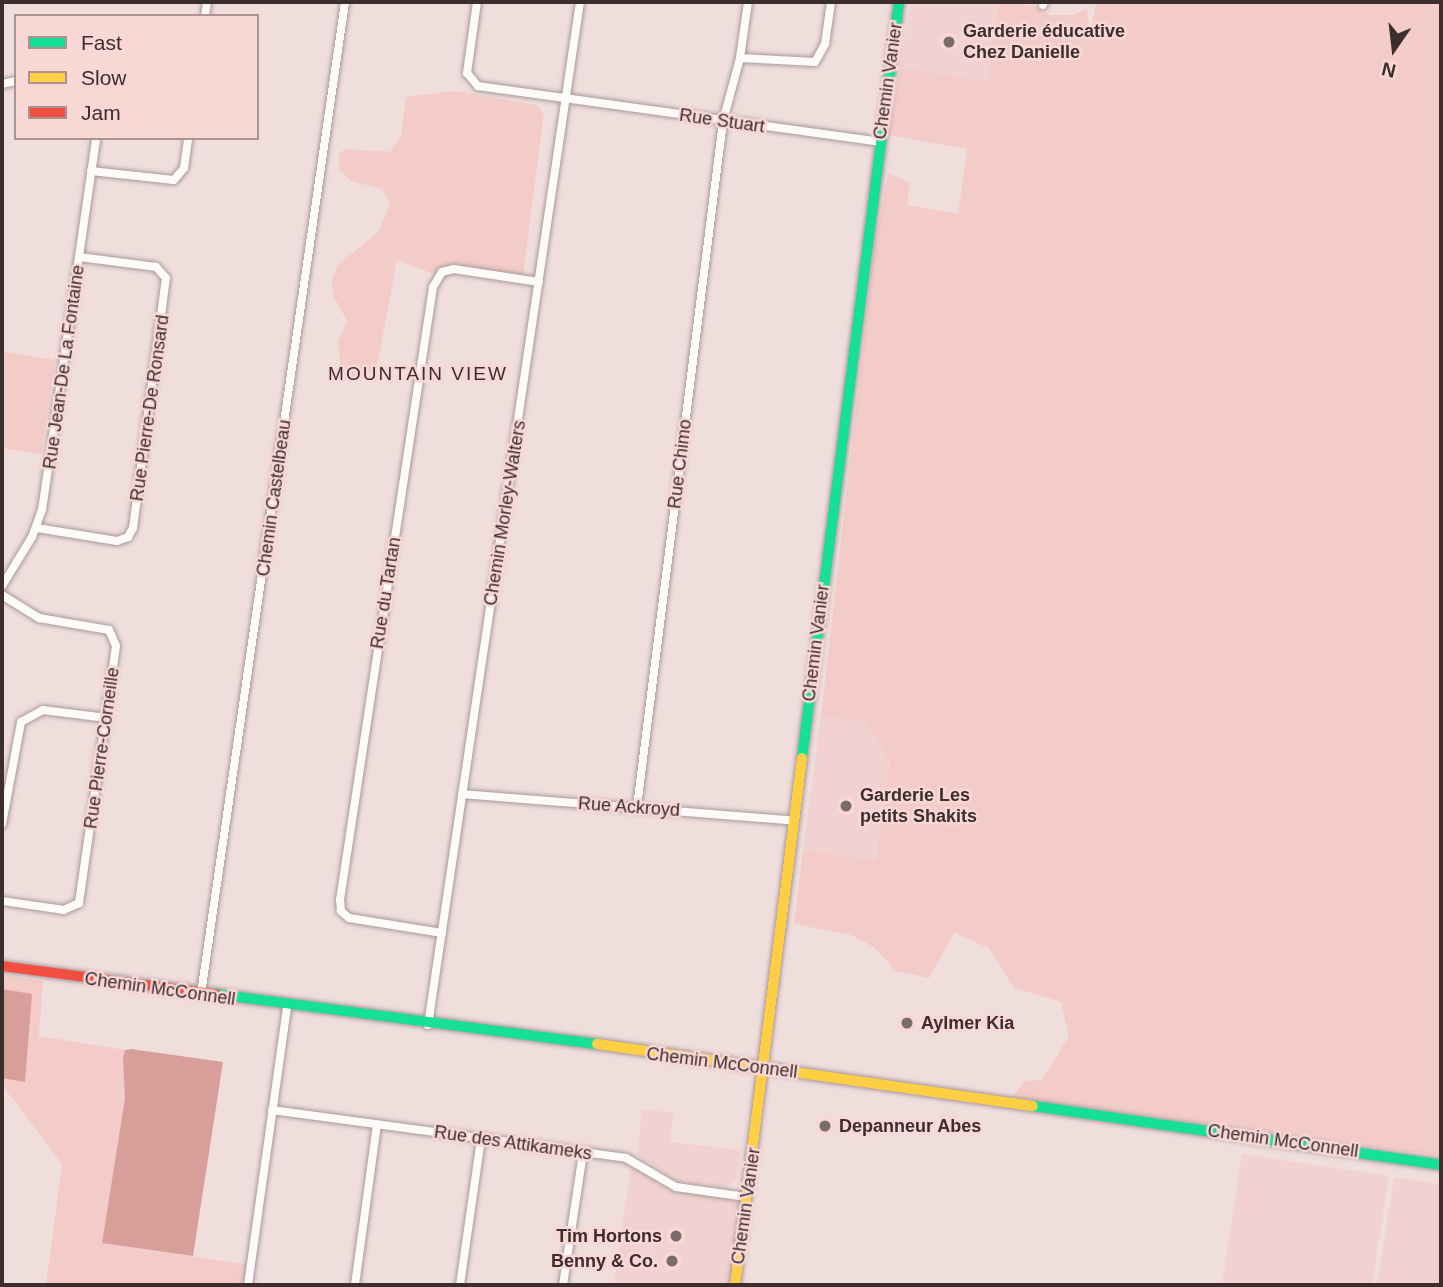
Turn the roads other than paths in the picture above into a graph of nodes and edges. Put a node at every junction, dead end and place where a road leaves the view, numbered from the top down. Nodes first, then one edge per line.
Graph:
1 (345, 2) edge
2 (477, 2) edge
3 (580, 2) edge
4 (748, 2) edge
5 (831, 2) edge
6 (899, 2) edge
7 (740, 58) junction
8 (566, 99) junction
9 (723, 121) junction
10 (96, 140) edge
11 (188, 140) edge
12 (878, 142) junction
13 (91, 171) junction
14 (80, 257) junction
15 (540, 282) junction
16 (37, 528) junction
17 (2, 586) edge
18 (2, 595) edge
19 (106, 718) junction
20 (462, 794) junction
21 (637, 807) junction
22 (795, 821) junction
23 (2, 824) edge
24 (2, 901) edge
25 (442, 933) junction
26 (2, 967) edge
27 (201, 994) junction
28 (288, 1006) junction
29 (428, 1025) junction
30 (764, 1069) junction
31 (272, 1110) junction
32 (377, 1124) junction
33 (481, 1139) junction
34 (583, 1153) junction
35 (1441, 1165) edge
36 (746, 1197) junction
37 (248, 1285) edge
38 (355, 1285) edge
39 (460, 1285) edge
40 (563, 1285) edge
41 (735, 1285) edge

1 - 27 street, Chemin Castelbeau
2 - 8 street, Rue Stuart
3 - 8 street, Chemin Morley-Walters
4 - 7 street, Rue Chimo
5 - 7 street
6 - 12 street, Chemin Vanier
7 - 9 street, Rue Chimo
8 - 9 street, Rue Stuart
8 - 15 street, Chemin Morley-Walters
9 - 12 street, Rue Stuart
9 - 21 street, Rue Chimo
10 - 13 street, Rue Jean-De La Fontaine
11 - 13 street
12 - 22 street, Chemin Vanier
13 - 14 street, Rue Jean-De La Fontaine
14 - 16 street, Rue Jean-De La Fontaine
14 - 16 street, Rue Pierre-De Ronsard
15 - 20 street, Chemin Morley-Walters
15 - 25 street, Rue du Tartan
16 - 17 street, Rue Jean-De La Fontaine
18 - 19 street, Rue Pierre-Corneille
19 - 23 street
19 - 24 street, Rue Pierre-Corneille
20 - 21 street, Rue Ackroyd
20 - 25 street, Chemin Morley-Walters
21 - 22 street, Rue Ackroyd
22 - 30 street, Chemin Vanier
25 - 29 street, Chemin Morley-Walters
26 - 27 street, Chemin McConnell
27 - 28 street, Chemin McConnell
28 - 29 street, Chemin McConnell
28 - 31 street
29 - 30 street, Chemin McConnell
30 - 35 street, Chemin McConnell
30 - 36 street, Chemin Vanier
31 - 32 street, Rue des Attikameks
31 - 37 street
32 - 33 street, Rue des Attikameks
32 - 38 street
33 - 34 street, Rue des Attikameks
33 - 39 street
34 - 36 street, Rue des Attikameks
34 - 40 street
36 - 41 street, Chemin Vanier

